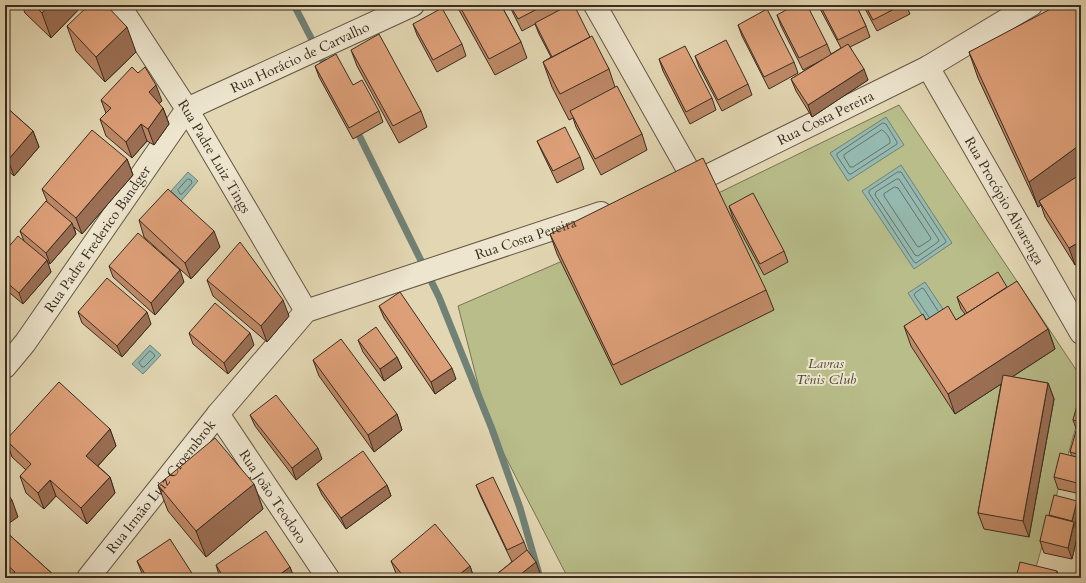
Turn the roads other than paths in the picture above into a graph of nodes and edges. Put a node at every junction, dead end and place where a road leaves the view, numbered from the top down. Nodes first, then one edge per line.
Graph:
1 (119, 5) edge
2 (413, 5) edge
3 (595, 5) edge
4 (1031, 5) edge
5 (928, 67) junction
6 (187, 109) junction
7 (695, 182) junction
8 (665, 192) edge
9 (620, 207) edge
10 (306, 311) junction
11 (1081, 333) edge
12 (5, 367) edge
13 (218, 414) junction
14 (88, 578) edge
15 (328, 578) edge

1 - 6 street, Rua Padre Luiz Tings
2 - 6 street, Rua Horácio de Carvalho
3 - 7 street
4 - 5 street, Rua Costa Pereira
5 - 7 street, Rua Costa Pereira
5 - 11 street, Rua Procópio Alvarenga
6 - 10 street, Rua Padre Luiz Tings
6 - 12 street, Rua Padre Frederico Bandger
7 - 8 street, Rua Costa Pereira
9 - 10 street, Rua Costa Pereira
10 - 13 street
13 - 14 street, Rua Irmão Luiz Croembrok
13 - 15 street, Rua João Teodoro

